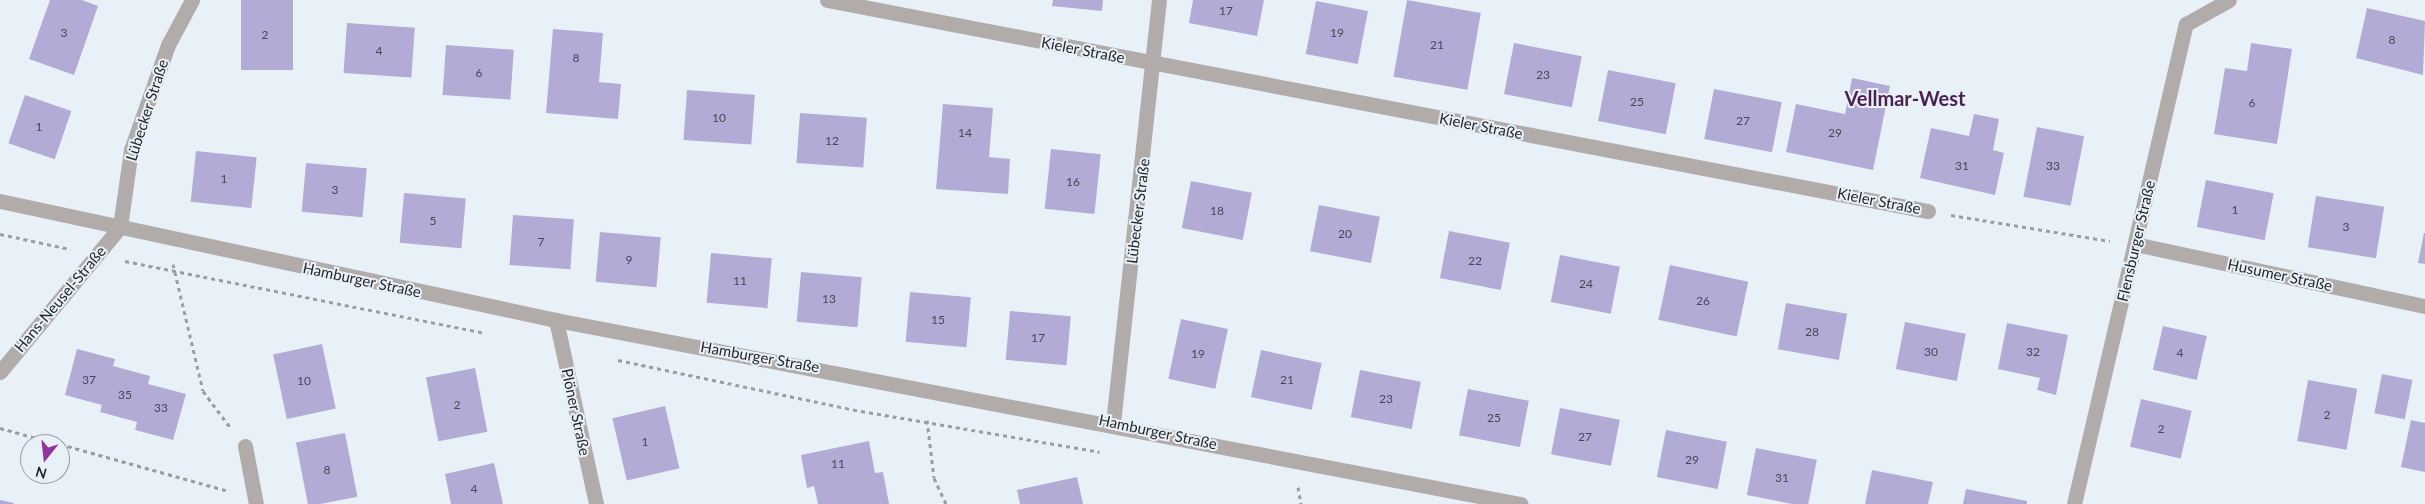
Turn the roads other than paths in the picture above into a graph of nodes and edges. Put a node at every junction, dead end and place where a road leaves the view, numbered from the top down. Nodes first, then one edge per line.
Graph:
1 (192, 0) edge
2 (827, 0) edge
3 (1160, 0) edge
4 (2229, 0) edge
5 (1154, 64) junction
6 (0, 201) edge
7 (1928, 210) road end
8 (120, 227) junction
9 (2136, 244) junction
10 (2425, 306) edge
11 (556, 320) junction
12 (0, 372) edge
13 (1114, 423) junction
14 (245, 446) road end
15 (256, 501) edge
16 (596, 504) edge
17 (1521, 504) edge
18 (2074, 504) edge

1 - 8 street, Lübecker Straße
2 - 5 street, Kieler Straße
3 - 5 street, Lübecker Straße
4 - 9 street, Flensburger Straße
5 - 7 street, Kieler Straße
5 - 13 street, Lübecker Straße
6 - 8 street, Hamburger Straße
8 - 11 street, Hamburger Straße
8 - 12 street, Hans-Neusel-Straße
9 - 10 street, Husumer Straße
9 - 18 street, Flensburger Straße
11 - 13 street, Hamburger Straße
11 - 16 street, Plöner Straße
13 - 17 street, Hamburger Straße
14 - 15 street

